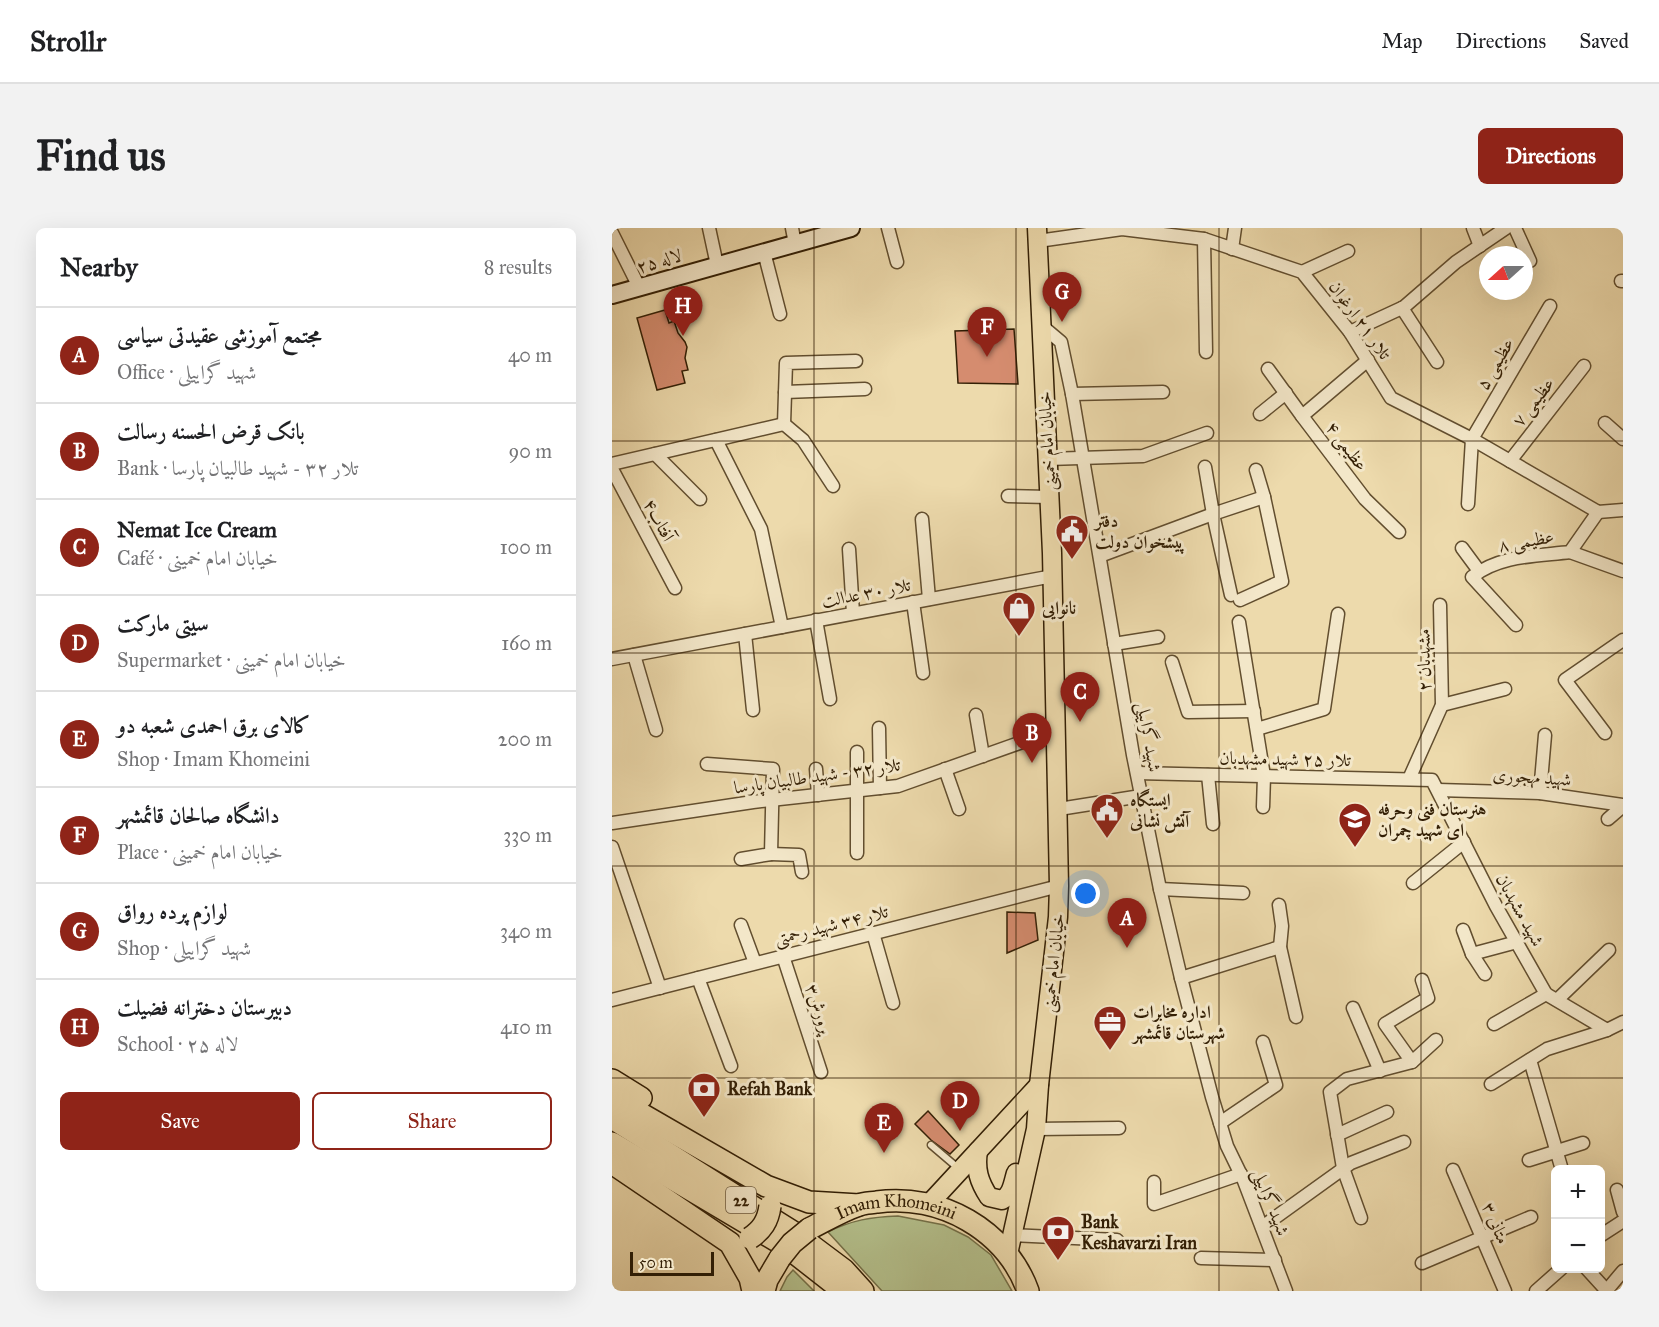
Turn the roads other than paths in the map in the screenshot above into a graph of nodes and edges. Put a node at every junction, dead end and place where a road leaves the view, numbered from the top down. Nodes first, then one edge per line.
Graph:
1 (709, 228) edge
2 (851, 228) edge
3 (888, 228) edge
4 (1235, 228) edge
5 (1473, 228) edge
6 (1506, 228) edge
7 (1515, 228) edge
8 (612, 233) edge
9 (1037, 234) edge
10 (793, 236) edge
11 (1204, 239) junction
12 (1480, 246) joint
13 (1523, 246) edge
14 (1479, 247) edge
15 (1232, 249) junction
16 (1348, 251) dead end
17 (764, 252) junction
18 (897, 262) dead end
19 (717, 265) junction
20 (1302, 272) junction
21 (639, 287) junction
22 (612, 295) edge
23 (1550, 306) dead end
24 (1402, 308) junction
25 (780, 314) dead end
26 (1042, 326) junction
27 (1350, 332) junction
28 (1206, 352) dead end
29 (1368, 360) junction
30 (856, 361) dead end
31 (1437, 362) dead end
32 (1584, 366) dead end
33 (1268, 369) dead end
34 (866, 389) dead end
35 (785, 392) junction
36 (1163, 392) dead end
37 (1286, 393) junction
38 (1072, 394) junction
39 (1260, 414) dead end
40 (1302, 416) junction
41 (1605, 423) dead end
42 (784, 424) junction
43 (1207, 433) dead end
44 (1623, 438) edge
45 (1472, 439) junction
46 (716, 440) junction
47 (655, 454) junction
48 (1082, 457) junction
49 (1048, 459) junction
50 (1510, 461) junction
51 (612, 464) edge
52 (1205, 467) dead end
53 (612, 469) edge
54 (1256, 470) dead end
55 (833, 486) dead end
56 (1008, 496) dead end
57 (1049, 496) junction
58 (1264, 497) junction
59 (700, 499) dead end
60 (1468, 504) dead end
61 (1623, 510) edge
62 (1598, 512) junction
63 (1213, 514) junction
64 (922, 519) dead end
65 (1399, 532) dead end
66 (1462, 548) dead end
67 (849, 549) dead end
68 (1570, 552) junction
69 (1100, 556) junction
70 (1623, 572) edge
71 (1053, 576) junction
72 (1472, 576) junction
73 (675, 588) dead end
74 (929, 599) junction
75 (913, 602) junction
76 (1440, 605) dead end
77 (853, 613) junction
78 (1338, 614) dead end
79 (816, 620) junction
80 (1239, 622) dead end
81 (1516, 626) dead end
82 (782, 627) junction
83 (745, 634) junction
84 (1158, 637) dead end
85 (1623, 640) edge
86 (1114, 644) junction
87 (634, 655) junction
88 (612, 659) edge
89 (1172, 662) dead end
90 (923, 673) dead end
91 (1505, 689) dead end
92 (830, 699) dead end
93 (1442, 705) junction
94 (753, 710) dead end
95 (1254, 711) junction
96 (976, 715) dead end
97 (879, 728) dead end
98 (1257, 729) junction
99 (656, 730) dead end
100 (1056, 730) junction
101 (1605, 733) dead end
102 (1545, 735) dead end
103 (857, 752) dead end
104 (983, 756) junction
105 (707, 764) dead end
106 (816, 768) dead end
107 (945, 769) junction
108 (1137, 773) junction
109 (1208, 775) junction
110 (1264, 776) junction
111 (1409, 779) junction
112 (1435, 785) junction
113 (880, 788) junction
114 (858, 790) junction
115 (1540, 793) junction
116 (818, 795) junction
117 (1141, 796) junction
118 (773, 800) junction
119 (1623, 806) edge
120 (1263, 807) dead end
121 (958, 809) dead end
122 (1059, 809) junction
123 (1608, 819) dead end
124 (612, 823) edge
125 (1213, 824) dead end
126 (1464, 842) junction
127 (612, 847) edge
128 (857, 853) dead end
129 (771, 854) junction
130 (741, 860) dead end
131 (802, 872) dead end
132 (1413, 883) dead end
133 (1059, 886) junction
134 (1160, 889) junction
135 (1243, 893) dead end
136 (1279, 905) dead end
137 (741, 926) dead end
138 (1463, 930) dead end
139 (873, 933) junction
140 (1517, 942) junction
141 (1280, 947) junction
142 (1609, 950) dead end
143 (1472, 954) junction
144 (783, 956) junction
145 (755, 963) junction
146 (1485, 974) dead end
147 (698, 978) junction
148 (1181, 978) junction
149 (1422, 980) dead end
150 (660, 988) junction
151 (1551, 997) junction
152 (612, 1000) edge
153 (893, 1003) dead end
154 (1353, 1008) dead end
155 (1296, 1017) dead end
156 (1623, 1022) edge
157 (1494, 1024) dead end
158 (1607, 1030) junction
159 (1436, 1040) dead end
160 (1263, 1042) dead end
161 (1530, 1060) junction
162 (1412, 1062) junction
163 (731, 1066) dead end
164 (1380, 1071) junction
165 (821, 1072) dead end
166 (612, 1080) edge
167 (1491, 1084) dead end
168 (1039, 1085) junction
169 (612, 1096) edge
170 (1387, 1112) dead end
171 (612, 1118) edge
172 (1220, 1123) junction
173 (1119, 1128) dead end
174 (1036, 1130) junction
175 (1337, 1135) junction
176 (1404, 1142) dead end
177 (612, 1143) edge
178 (1583, 1143) dead end
179 (931, 1144) dead end
180 (978, 1151) junction
181 (1557, 1151) junction
182 (1529, 1160) dead end
183 (612, 1163) edge
184 (729, 1165) junction
185 (1561, 1165) edge
186 (1343, 1168) junction
187 (959, 1170) junction
188 (1453, 1170) dead end
189 (1241, 1174) junction
190 (1154, 1182) dead end
191 (1617, 1190) dead end
192 (768, 1196) junction
193 (929, 1203) junction
194 (860, 1205) junction
195 (1623, 1212) edge
196 (1531, 1217) dead end
197 (1361, 1218) dead end
198 (1623, 1221) edge
199 (1262, 1227) junction
200 (1605, 1233) edge
201 (1483, 1238) junction
202 (1117, 1239) dead end
203 (740, 1240) junction
204 (1010, 1245) junction
205 (1201, 1258) dead end
206 (1275, 1260) junction
207 (1422, 1263) dead end
208 (1623, 1271) edge
209 (1557, 1273) edge
210 (1590, 1273) edge
211 (1607, 1290) edge
212 (753, 1291) edge
213 (764, 1291) edge
214 (840, 1291) edge
215 (863, 1291) edge
216 (1028, 1291) edge
217 (1286, 1291) edge
218 (1505, 1291) edge
219 (1536, 1291) edge

1 - 19 street
2 - 10 main road, لاله ۲۵
3 - 18 street
4 - 15 street
5 - 12 street
6 - 12 street
7 - 13 street
8 - 21 street
9 - 11 street
9 - 26 main road, خیابان امام خمینی
10 - 17 main road, لاله ۲۵
11 - 15 street
11 - 28 street
14 - 24 street
15 - 20 street
16 - 20 street
17 - 19 main road, لاله ۲۵
17 - 25 street
19 - 21 main road, لاله ۲۵
20 - 27 street, تلار ۲۱ ارغوان
21 - 22 main road, لاله ۲۵
23 - 45 street, عظیمی ۵
24 - 27 street
24 - 31 street
26 - 38 street, شهید گراییلی
26 - 49 main road, خیابان امام خمینی
27 - 29 street, تلار ۲۱ ارغوان
29 - 40 street, عظیمی ۴
29 - 45 street, تلار ۲۱ ارغوان
30 - 35 street
32 - 50 street, عظیمی ۷
33 - 37 street
34 - 35 street
35 - 42 street
36 - 38 street
37 - 39 street
37 - 40 street
38 - 48 street, شهید گراییلی
40 - 65 street, عظیمی ۴
41 - 44 street
42 - 46 street
42 - 55 street
43 - 48 street
45 - 50 street, تلار ۲۱ ارغوان
45 - 60 street
46 - 47 street
46 - 82 street
47 - 51 street
47 - 59 street
48 - 49 street
48 - 69 street, شهید گراییلی
49 - 57 main road, خیابان امام خمینی
50 - 62 street, تلار ۲۱ ارغوان
52 - 63 street
53 - 73 street, آفتاب۴
54 - 58 street
56 - 57 street
57 - 71 main road, خیابان امام خمینی
58 - 63 street
58 - 63 street
61 - 62 street
62 - 68 street, عظیمی ۸
63 - 69 street
64 - 74 street
66 - 72 street
67 - 77 street
68 - 70 street
68 - 72 street, عظیمی ۸
69 - 86 street, شهید گراییلی
71 - 74 street, تلار ۳۰ عدالت
71 - 100 main road, خیابان امام خمینی
72 - 81 street
74 - 75 street, تلار ۳۰ عدالت
75 - 77 street, تلار ۳۰ عدالت
75 - 90 street
76 - 93 street, مشهدبان ۲
77 - 79 street, تلار ۳۰ عدالت
78 - 98 street
79 - 82 street, تلار ۳۰ عدالت
79 - 92 street
80 - 95 street
82 - 83 street, تلار ۳۰ عدالت
83 - 87 street, تلار ۳۰ عدالت
83 - 94 street
84 - 86 street
85 - 101 street
86 - 108 street, شهید گراییلی
87 - 88 street, تلار ۳۰ عدالت
87 - 99 street
89 - 95 street
91 - 93 street
93 - 111 street, مشهدبان ۲
95 - 98 street
96 - 104 street
97 - 113 street
98 - 110 street
100 - 104 street, تلار ۳۲ - شهید طالبیان پارسا
100 - 122 main road, خیابان امام خمینی
102 - 115 street
103 - 114 street
104 - 107 street, تلار ۳۲ - شهید طالبیان پارسا
105 - 118 street
106 - 116 street
107 - 113 street, تلار ۳۲ - شهید طالبیان پارسا
107 - 121 street
108 - 109 street, تلار ۲۵ شهید مشهدبان
108 - 117 street, شهید گراییلی
109 - 110 street, تلار ۲۵ شهید مشهدبان
109 - 125 street
110 - 111 street, تلار ۲۵ شهید مشهدبان
110 - 120 street
111 - 112 street, تلار ۲۵ شهید مشهدبان
112 - 115 street, شهید مهجوری
112 - 126 street, شهید مشهدبان
113 - 114 street, تلار ۳۲ - شهید طالبیان پارسا
114 - 116 street, تلار ۳۲ - شهید طالبیان پارسا
114 - 128 street
115 - 119 street, شهید مهجوری
116 - 118 street, تلار ۳۲ - شهید طالبیان پارسا
117 - 122 street
117 - 134 street, شهید گراییلی
118 - 124 street, تلار ۳۲ - شهید طالبیان پارسا
118 - 129 street
119 - 123 street
122 - 133 main road, خیابان امام خمینی
126 - 132 street
126 - 140 street, شهید مشهدبان
127 - 150 street
129 - 130 street
129 - 131 street
133 - 139 street, تلار ۳۴ شهید رحمتی
133 - 168 main road, خیابان امام خمینی
134 - 135 street
134 - 148 street, شهید گراییلی
136 - 141 street
137 - 145 street
138 - 143 street
139 - 144 street, تلار ۳۴ شهید رحمتی
139 - 153 street
140 - 143 street
140 - 151 street, شهید مشهدبان
141 - 148 street
141 - 155 street
142 - 151 street
143 - 146 street
144 - 145 street, تلار ۳۴ شهید رحمتی
144 - 165 street, پرورش۳
145 - 147 street, تلار ۳۴ شهید رحمتی
147 - 150 street, تلار ۳۴ شهید رحمتی
147 - 163 street
148 - 172 street, شهید گراییلی
149 - 162 street
150 - 152 street, تلار ۳۴ شهید رحمتی
151 - 157 street
151 - 158 street, شهید مشهدبان
154 - 164 street
156 - 158 street
158 - 161 street
159 - 162 street
160 - 172 street
161 - 167 street
161 - 181 street
162 - 164 street
164 - 175 street
166 - 184 highway
168 - 174 main road, خیابان امام خمینی
168 - 180 main road
169 - 184 highway
170 - 175 street
171 - 215 highway, 22
172 - 189 street, شهید گراییلی
173 - 174 street
174 - 180 main road
174 - 204 main road, خیابان امام خمینی
175 - 186 street
176 - 186 street
177 - 214 highway, 22
178 - 181 street
179 - 187 lane
180 - 187 main road
181 - 182 street
181 - 185 street
183 - 203 highway
184 - 192 highway
186 - 197 street
186 - 199 street
187 - 193 main road
188 - 201 street, متانی ۳
189 - 190 street
189 - 199 street, شهید گراییلی
191 - 195 street
192 - 194 highway
192 - 203 highway, bridge
193 - 194 highway, Imam Khomeini
193 - 204 highway, Imam Khomeini
194 - 213 highway, Imam Khomeini, bridge
196 - 201 street
198 - 200 street
199 - 206 street, شهید گراییلی
201 - 207 street
201 - 218 street, متانی ۳
202 - 204 street
203 - 212 highway
204 - 216 highway, Imam Khomeini
205 - 206 street
206 - 217 street, شهید گراییلی
208 - 211 street
209 - 219 street
210 - 211 street

